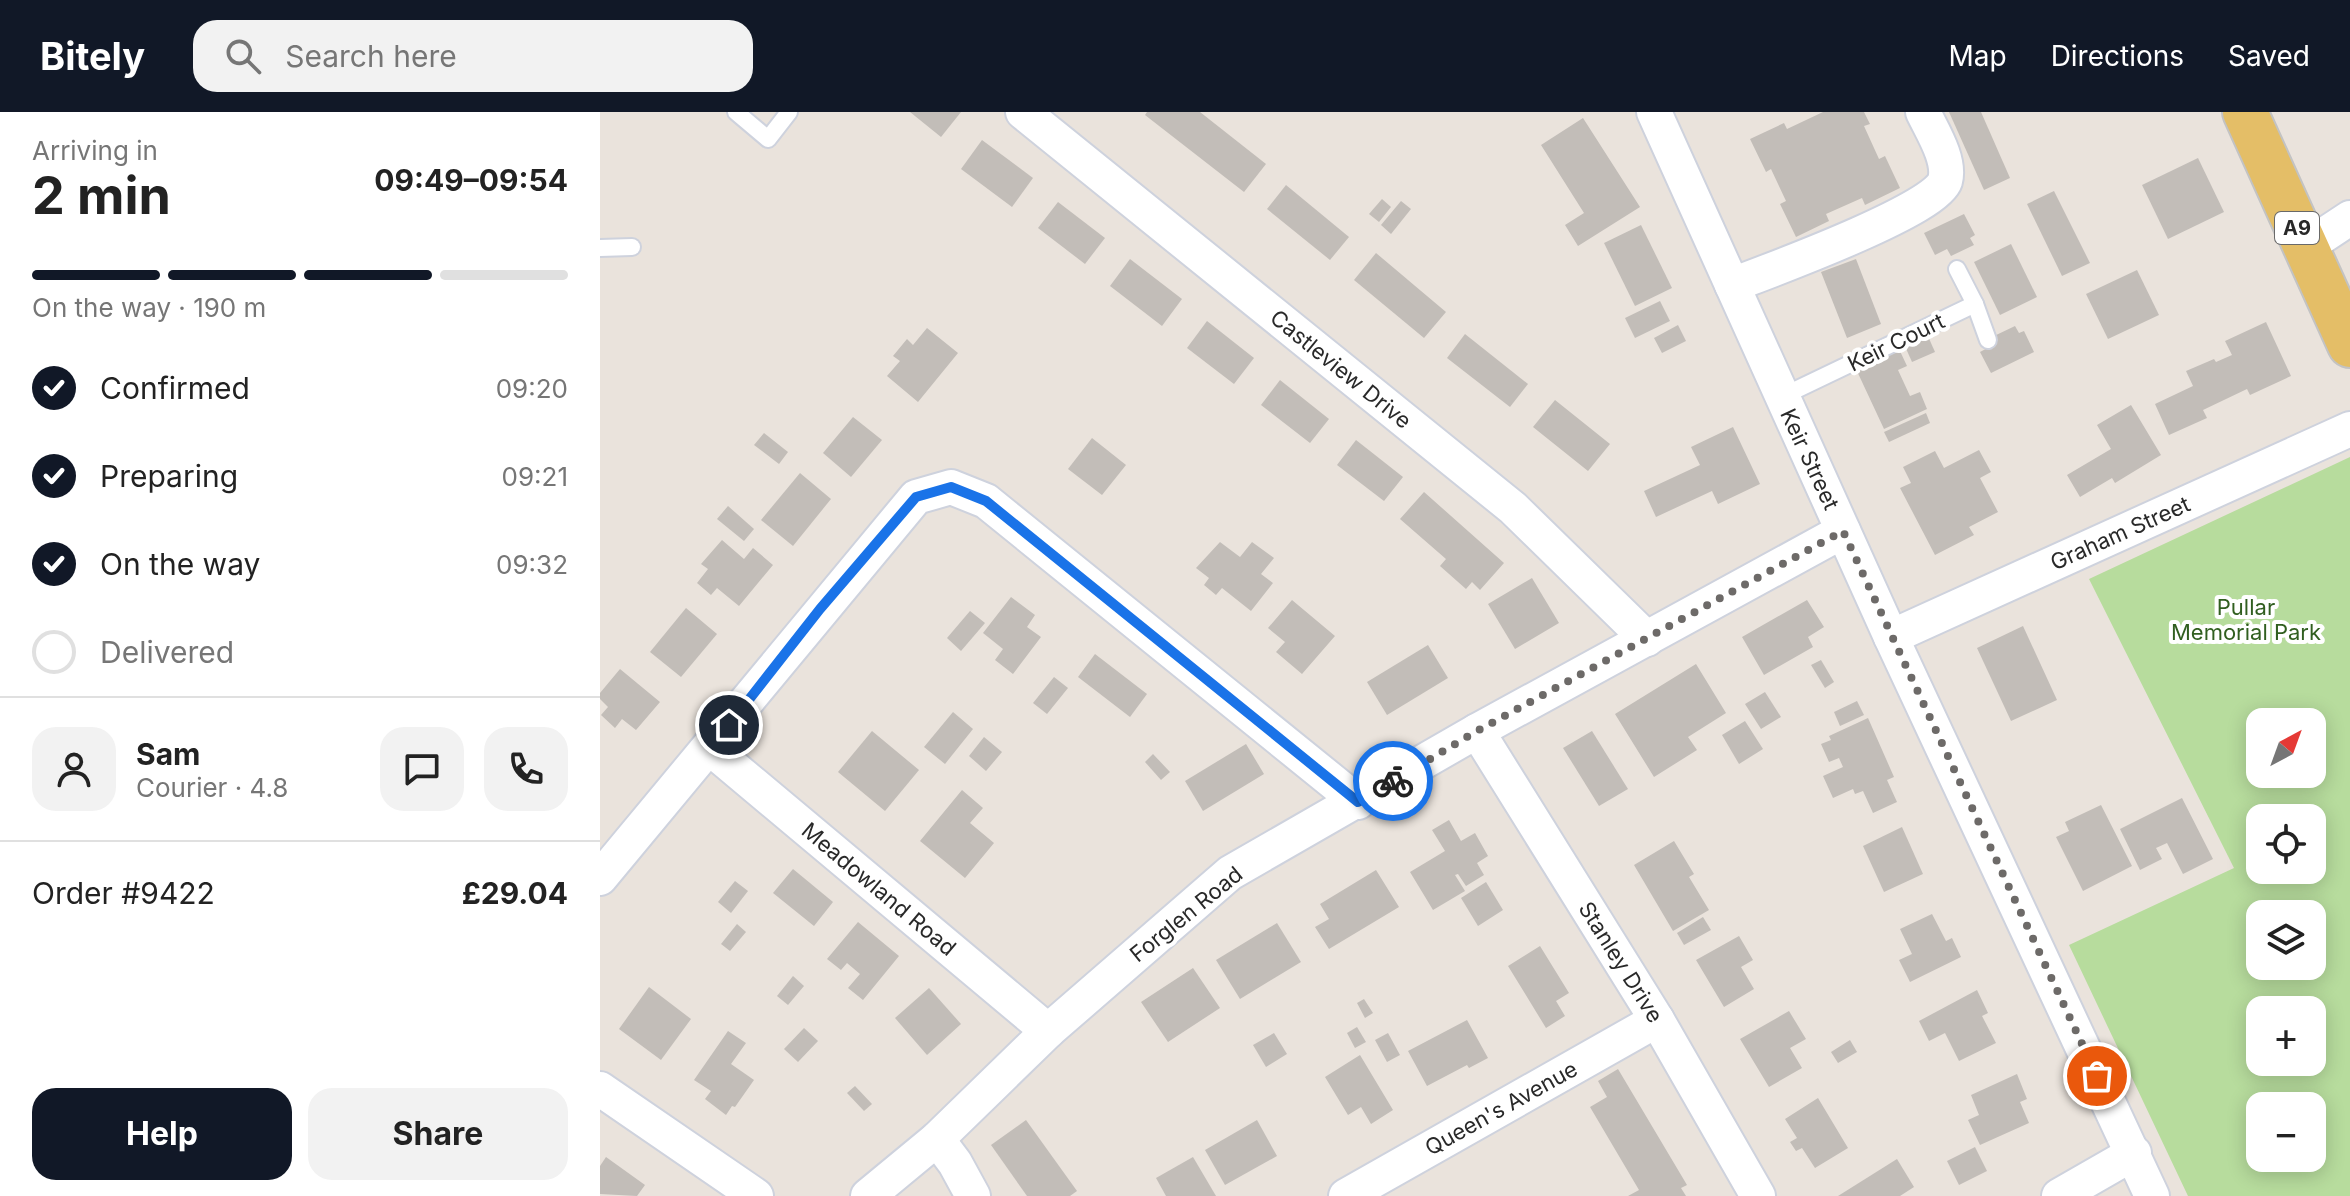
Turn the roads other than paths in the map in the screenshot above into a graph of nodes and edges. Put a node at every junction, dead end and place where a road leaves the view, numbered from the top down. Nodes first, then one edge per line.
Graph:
1 (736, 112) edge
2 (789, 112) edge
3 (1023, 112) edge
4 (1654, 112) edge
5 (1923, 112) edge
6 (2245, 112) edge
7 (2350, 218) edge
8 (632, 247) dead end
9 (2306, 247) junction
10 (600, 248) edge
11 (1957, 269) dead end
12 (1732, 285) junction
13 (1975, 304) junction
14 (1988, 340) dead end
15 (2350, 345) edge
16 (1781, 397) junction
17 (2350, 429) edge
18 (1843, 531) junction
19 (1891, 637) junction
20 (1647, 639) junction
21 (1477, 731) junction
22 (710, 748) junction
23 (1358, 802) junction
24 (600, 878) edge
25 (1657, 1020) junction
26 (1048, 1031) junction
27 (600, 1089) edge
28 (937, 1139) junction
29 (2134, 1153) junction
30 (1367, 1191) edge
31 (756, 1196) edge
32 (868, 1196) edge
33 (973, 1196) edge
34 (1758, 1196) edge
35 (2059, 1196) edge
36 (2152, 1196) edge

1 - 2 lane
3 - 20 street, Castleview Drive
4 - 12 street, Keir Street
5 - 12 street
6 - 9 main road, A9
7 - 9 street
8 - 10 lane
9 - 15 main road, A9
11 - 13 lane
12 - 16 street, Keir Street
13 - 14 lane
13 - 16 lane, Keir Court
16 - 18 street, Keir Street
17 - 19 street, Graham Street
18 - 19 street, Keir Street
18 - 20 street, Forglen Road
19 - 29 street, Keir Street
20 - 21 street, Forglen Road
21 - 23 street, Forglen Road
21 - 25 street, Stanley Drive
22 - 23 street
22 - 24 street
22 - 26 street, Meadowland Road
23 - 26 street, Forglen Road
25 - 30 street, Queen's Avenue
25 - 34 street, Stanley Drive
26 - 28 street, Forglen Road
27 - 31 street
28 - 32 street, Forglen Road
28 - 33 street
29 - 35 street
29 - 36 street, Keir Street

